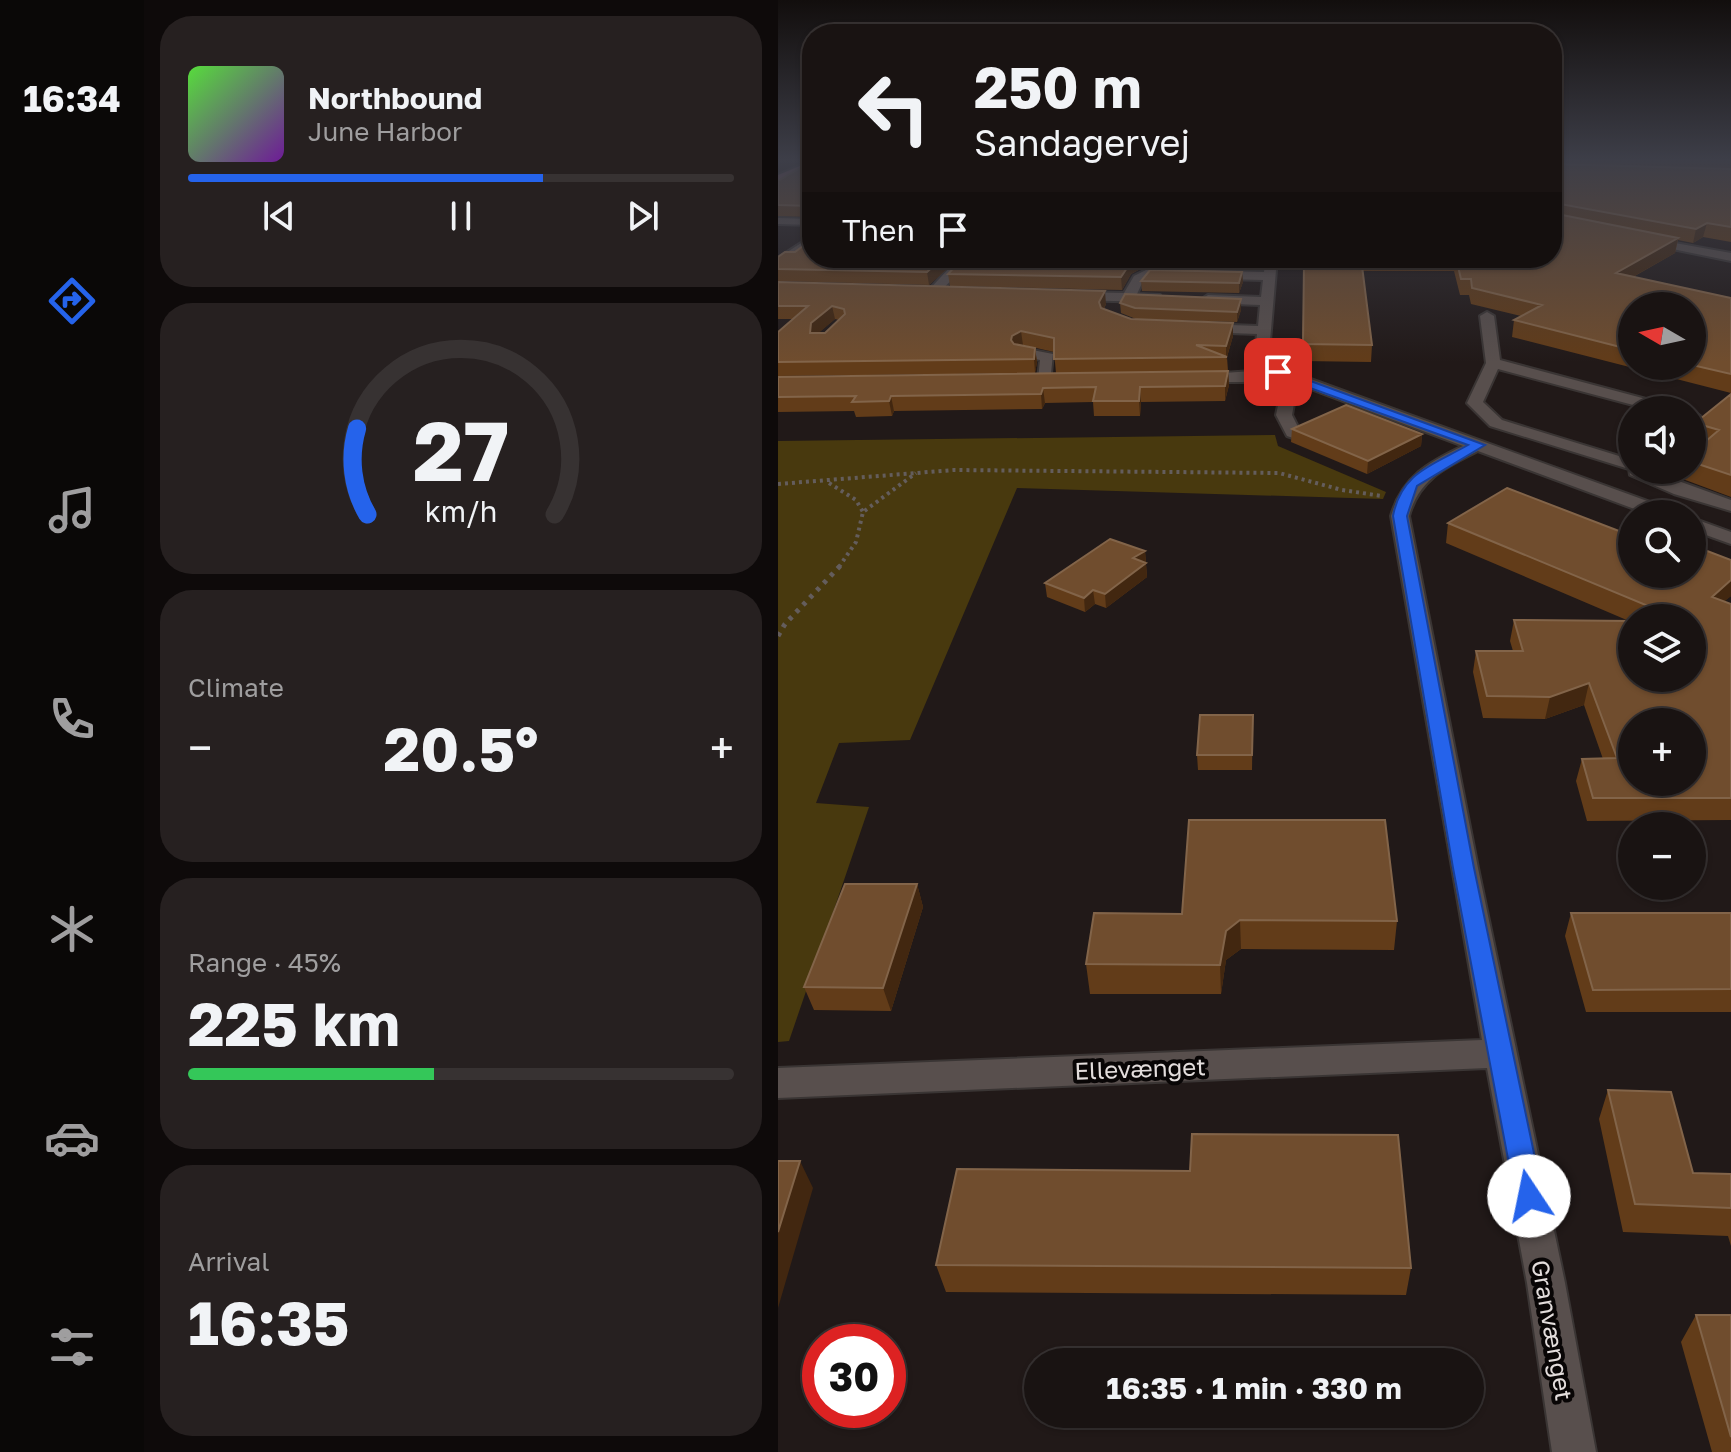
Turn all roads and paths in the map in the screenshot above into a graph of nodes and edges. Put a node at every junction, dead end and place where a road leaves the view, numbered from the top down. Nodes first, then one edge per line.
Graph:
1 (1627, 237) edge
2 (802, 241) edge
3 (786, 242) dead end
4 (802, 246) edge
5 (1731, 257) edge
6 (779, 263) edge
7 (956, 268) edge
8 (1270, 268) edge
9 (1269, 276) junction
10 (948, 293) edge
11 (1056, 295) edge
12 (1175, 299) edge
13 (1191, 299) edge
14 (1121, 301) junction
15 (1267, 301) junction
16 (1487, 316) edge
17 (1191, 328) edge
18 (1264, 330) junction
19 (1022, 352) edge
20 (1493, 363) junction
21 (1278, 372) junction
22 (1182, 379) edge
23 (1045, 380) edge
24 (1306, 382) junction
25 (1618, 396) edge
26 (1293, 433) edge
27 (1478, 445) junction
28 (1618, 463) edge
29 (920, 471) junction
30 (828, 483) junction
31 (778, 484) edge
32 (1621, 484) edge
33 (1667, 484) edge
34 (1612, 494) junction
35 (1628, 500) edge
36 (1403, 501) junction
37 (1731, 506) edge
38 (863, 512) junction
39 (1706, 529) edge
40 (1731, 538) edge
41 (778, 636) edge
42 (1501, 1053) junction
43 (778, 1083) edge
44 (1574, 1452) edge

1 - 5 street
2 - 3 street
4 - 6 street
7 - 10 street
8 - 9 street
9 - 14 street
9 - 15 street
11 - 14 street
12 - 14 street
13 - 15 street
15 - 18 street
16 - 20 street
17 - 18 street
18 - 21 street
19 - 23 street
20 - 25 street
20 - 28 street
21 - 22 street
21 - 24 street
24 - 26 street
24 - 27 street
27 - 34 street
27 - 36 street
29 - 30 path
29 - 36 path
29 - 38 path
30 - 31 path
30 - 38 path
32 - 34 street
33 - 37 street
34 - 35 street
36 - 42 street, Granvænget
38 - 41 path
39 - 40 street
42 - 43 street, Ellevænget
42 - 44 street, Granvænget

